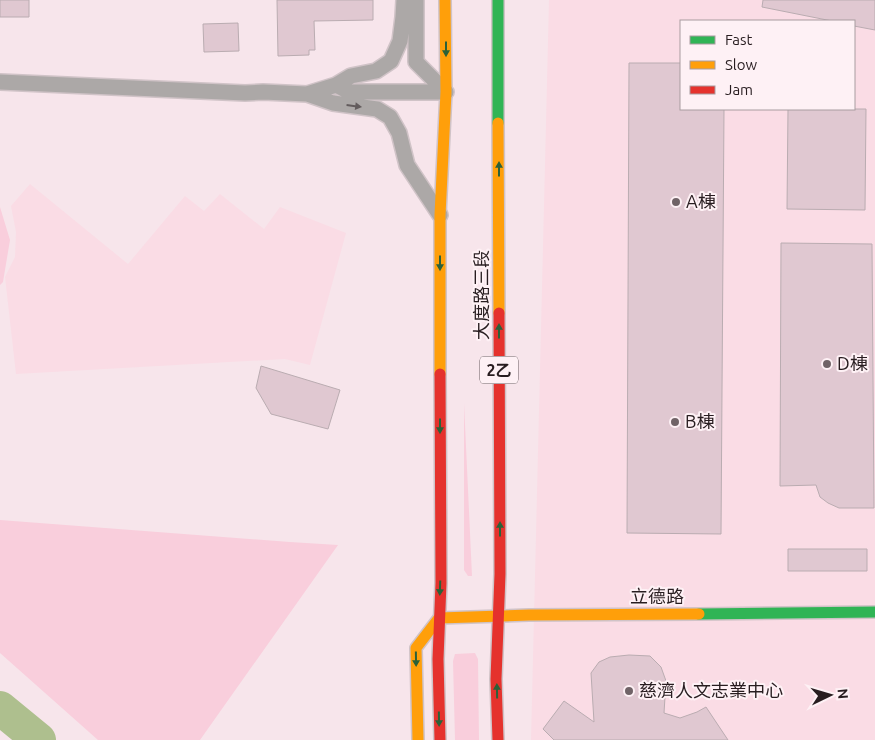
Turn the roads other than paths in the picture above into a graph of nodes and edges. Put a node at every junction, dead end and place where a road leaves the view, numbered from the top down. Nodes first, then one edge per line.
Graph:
1 (404, 0) edge
2 (416, 0) edge
3 (445, 0) edge
4 (498, 0) edge
5 (0, 82) edge
6 (336, 85) junction
7 (446, 92) junction
8 (307, 94) junction
9 (440, 215) junction
10 (875, 612) edge
11 (499, 617) junction
12 (439, 618) junction
13 (418, 740) edge
14 (440, 740) edge
15 (498, 740) edge

1 - 6 street
2 - 7 street
3 -> 7 main road
11 -> 4 main road, 大度路三段 / 2乙
5 - 8 street
6 - 7 street
6 - 8 street
7 - 9 main road
8 -> 9 street
9 -> 12 main road
10 - 11 main road, 立德路
11 - 12 main road, 立德路
15 -> 11 main road, 大度路三段 / 2乙
12 -> 13 main road
12 -> 14 main road

